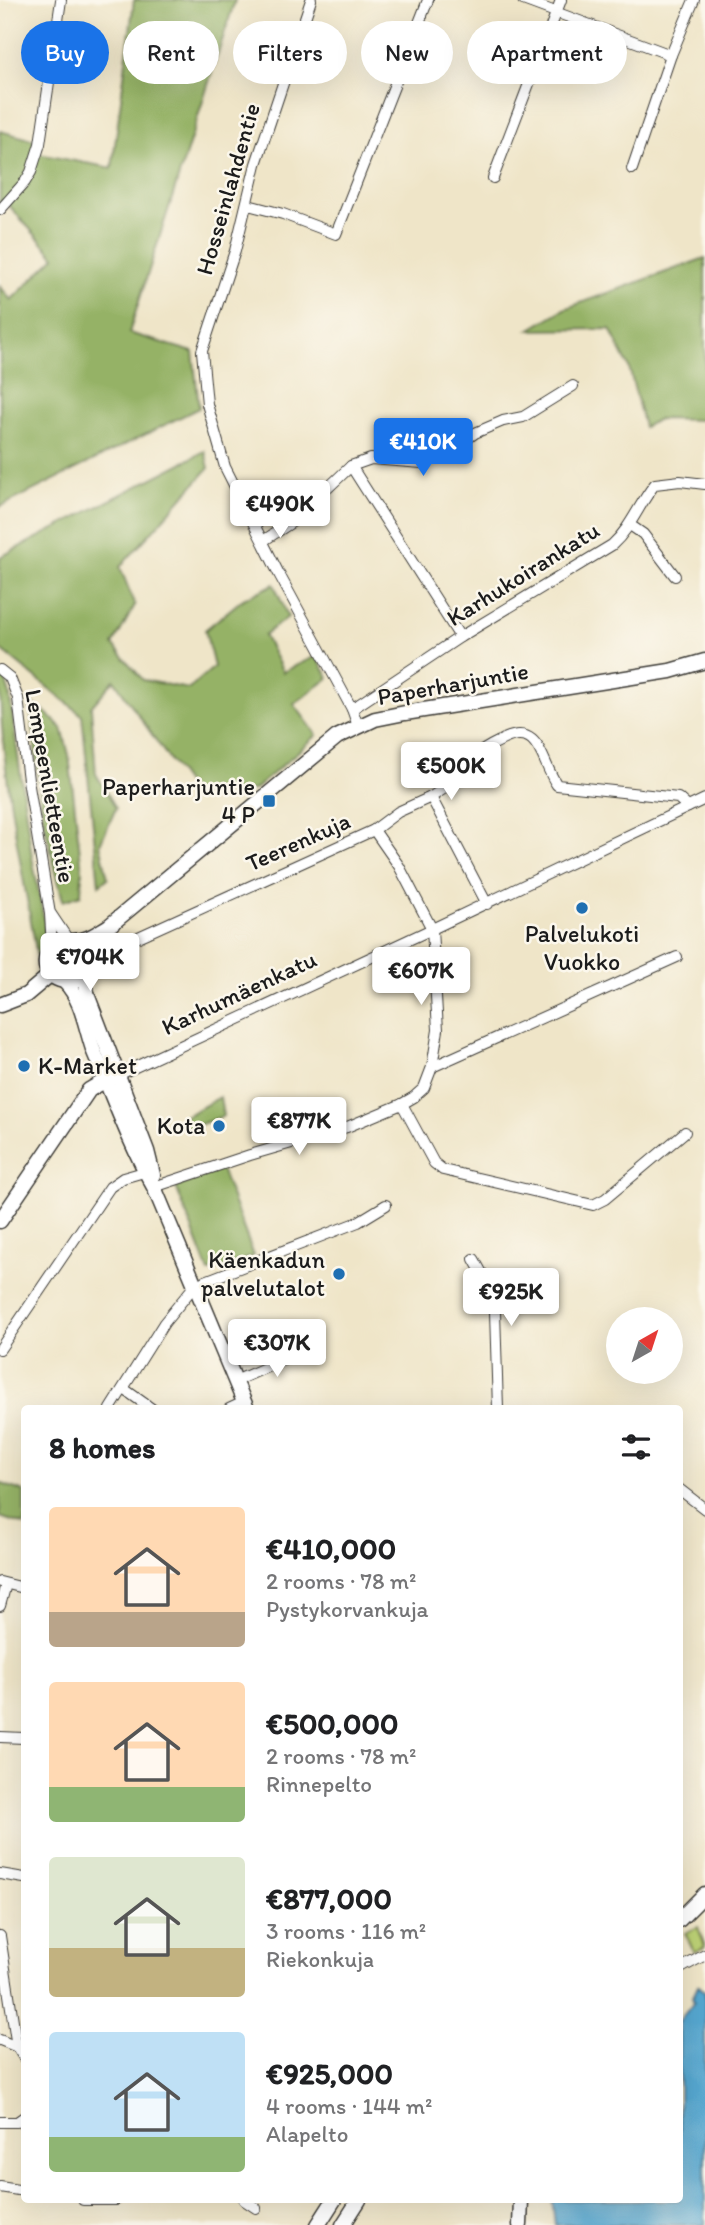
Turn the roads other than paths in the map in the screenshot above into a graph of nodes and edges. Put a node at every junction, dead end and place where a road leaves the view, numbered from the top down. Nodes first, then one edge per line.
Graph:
1 (61, 0) edge
2 (311, 0) edge
3 (428, 0) edge
4 (523, 0) edge
5 (561, 0) edge
6 (694, 0) edge
7 (556, 12) junction
8 (671, 55) junction
9 (632, 169) dead end
10 (494, 178) dead end
11 (247, 205) junction
12 (0, 210) edge
13 (573, 386) dead end
14 (351, 466) junction
15 (705, 484) edge
16 (630, 525) junction
17 (263, 541) junction
18 (675, 576) dead end
19 (460, 637) junction
20 (705, 661) edge
21 (0, 670) edge
22 (352, 709) junction
23 (358, 726) junction
24 (431, 797) junction
25 (705, 799) edge
26 (688, 807) junction
27 (374, 830) junction
28 (487, 904) junction
29 (50, 914) junction
30 (109, 926) junction
31 (432, 929) junction
32 (134, 939) dead end
33 (69, 941) junction
34 (52, 948) junction
35 (677, 957) dead end
36 (88, 963) junction
37 (51, 974) junction
38 (65, 982) junction
39 (0, 1005) edge
40 (432, 1067) junction
41 (112, 1077) junction
42 (402, 1104) junction
43 (685, 1132) dead end
44 (149, 1171) junction
45 (154, 1187) junction
46 (387, 1205) dead end
47 (0, 1221) edge
48 (474, 1259) dead end
49 (195, 1285) junction
50 (0, 1349) edge
51 (308, 1349) dead end
52 (235, 1381) junction
53 (124, 1389) junction
54 (113, 1405) edge
55 (146, 1405) edge
56 (246, 1405) edge
57 (498, 1405) edge
58 (683, 1492) edge
59 (705, 1510) edge
60 (3, 1583) edge
61 (21, 1587) edge
62 (0, 1606) edge
63 (0, 1737) edge
64 (21, 1738) edge
65 (0, 1874) edge
66 (21, 1878) edge
67 (705, 1894) edge
68 (683, 1916) edge
69 (0, 1936) edge
70 (705, 1955) edge
71 (683, 1967) edge
72 (0, 2040) edge
73 (17, 2047) junction
74 (21, 2053) edge
75 (21, 2120) edge
76 (0, 2122) edge
77 (0, 2187) edge
78 (21, 2190) edge
79 (248, 2203) edge
80 (332, 2203) edge
81 (357, 2203) edge
82 (521, 2203) edge
83 (256, 2208) dead end
84 (318, 2225) edge
85 (343, 2225) edge
86 (520, 2225) edge

1 - 12 street
2 - 11 street, Hosseinlahdentie
3 - 11 street
4 - 7 street
5 - 7 street
6 - 8 street
7 - 8 street
7 - 10 street
8 - 9 street
11 - 17 street, Hosseinlahdentie
13 - 14 street
14 - 17 street
14 - 19 street
15 - 16 street, Karhukoirankatu
16 - 18 street
16 - 19 street, Karhukoirankatu
17 - 22 street
19 - 22 street, Karhukoirankatu
20 - 23 street, Paperharjuntie
21 - 29 street, Lempeenlietteentie
22 - 23 street
23 - 30 street, Paperharjuntie
24 - 26 street
24 - 27 street
24 - 28 street
25 - 26 street, Karhumäenkatu
26 - 28 street, Karhumäenkatu
27 - 31 street, Teerenkuja
27 - 32 street, Teerenkuja
28 - 31 street, Karhumäenkatu
29 - 33 street, Lempeenlietteentie
29 - 34 street, Lempeenlietteentie
30 - 33 street, Paperharjuntie
30 - 36 street, Paperharjuntie
31 - 40 street
31 - 41 street, Karhumäenkatu
33 - 34 street
33 - 36 street
34 - 37 street
35 - 40 street
36 - 38 street
36 - 41 street
37 - 38 street
37 - 39 street
38 - 41 street
40 - 42 street
41 - 44 street
41 - 47 street, Karhumäenkatu
42 - 43 street
42 - 45 street
44 - 45 street
44 - 50 street
45 - 49 street
46 - 49 street
48 - 57 street
49 - 52 street
49 - 53 street
51 - 52 street
52 - 56 street
53 - 54 street
53 - 55 street
58 - 59 street
60 - 61 street
60 - 62 street
63 - 64 street
65 - 66 street
67 - 68 street
69 - 73 street
70 - 71 street
72 - 73 street
73 - 74 street
75 - 76 street
77 - 78 street
79 - 83 street
80 - 84 street
81 - 85 street
82 - 86 street

